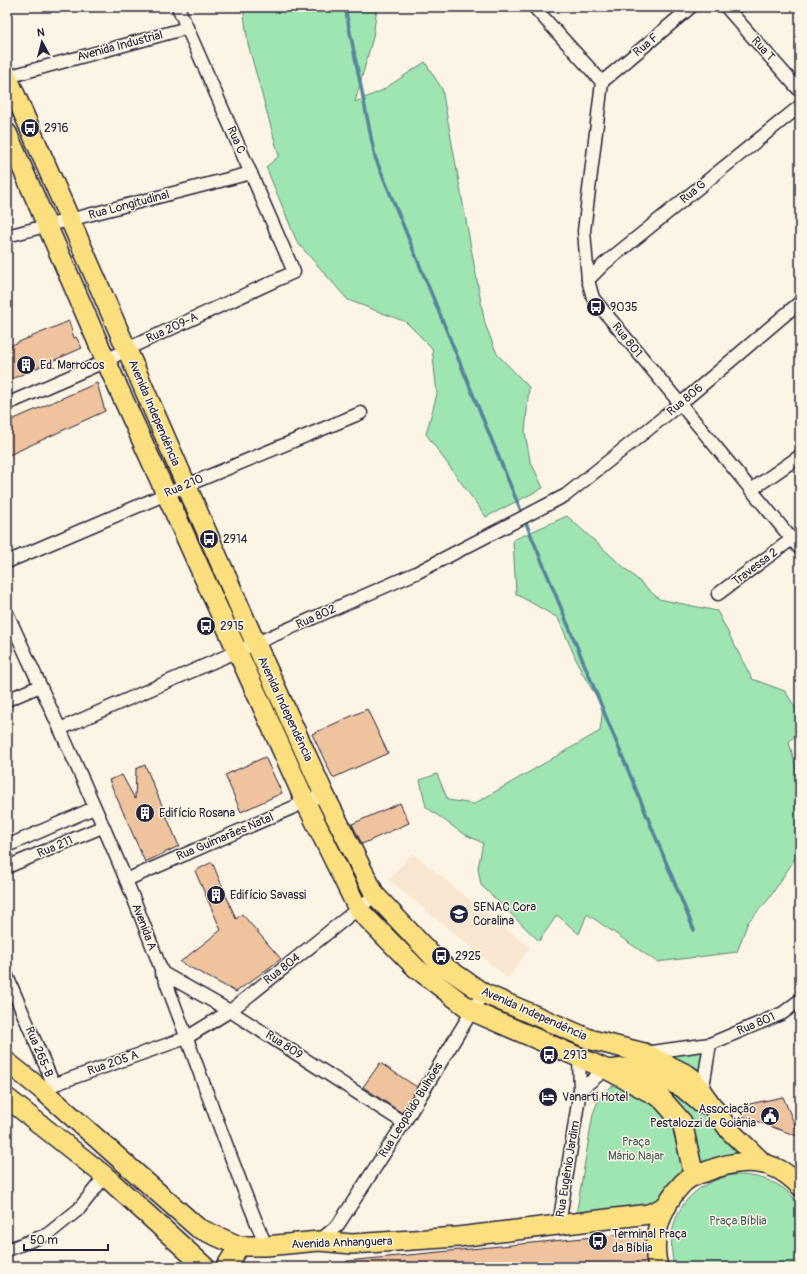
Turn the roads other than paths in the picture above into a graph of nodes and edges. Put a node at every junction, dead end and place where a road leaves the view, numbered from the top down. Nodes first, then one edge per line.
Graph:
1 (178, 7) edge
2 (534, 7) edge
3 (691, 7) edge
4 (726, 7) edge
5 (187, 28) junction
6 (7, 77) edge
7 (602, 82) junction
8 (800, 91) edge
9 (800, 106) edge
10 (7, 133) edge
11 (251, 173) junction
12 (70, 220) junction
13 (48, 226) junction
14 (7, 236) edge
15 (294, 272) joint
16 (588, 280) junction
17 (800, 302) edge
18 (127, 349) junction
19 (106, 361) junction
20 (7, 404) edge
21 (680, 404) junction
22 (361, 413) dead end
23 (800, 456) edge
24 (184, 486) junction
25 (751, 490) junction
26 (166, 494) junction
27 (566, 495) joint
28 (792, 539) junction
29 (800, 549) edge
30 (7, 562) edge
31 (718, 594) dead end
32 (7, 613) edge
33 (255, 644) junction
34 (237, 651) junction
35 (40, 686) junction
36 (7, 700) edge
37 (60, 729) junction
38 (324, 794) junction
39 (306, 803) junction
40 (94, 808) junction
41 (102, 827) junction
42 (7, 846) edge
43 (7, 867) edge
44 (126, 880) junction
45 (375, 895) junction
46 (358, 909) junction
47 (161, 972) junction
48 (7, 976) edge
49 (483, 993) junction
50 (800, 1000) edge
51 (230, 1011) junction
52 (472, 1011) junction
53 (186, 1038) junction
54 (710, 1044) junction
55 (644, 1053) junction
56 (579, 1058) junction
57 (7, 1062) edge
58 (608, 1070) junction
59 (47, 1086) junction
60 (580, 1090) junction
61 (702, 1093) junction
62 (7, 1098) edge
63 (404, 1123) junction
64 (730, 1132) junction
65 (770, 1166) junction
66 (800, 1166) edge
67 (105, 1176) junction
68 (694, 1176) junction
69 (800, 1186) edge
70 (667, 1206) junction
71 (559, 1225) junction
72 (338, 1226) junction
73 (319, 1241) junction
74 (352, 1244) junction
75 (239, 1246) junction
76 (266, 1246) junction
77 (7, 1250) edge
78 (205, 1267) edge
79 (226, 1267) edge
80 (658, 1267) edge

1 - 5 street, Rua C
2 - 7 street
3 - 7 street, Rua F
4 - 8 street, Rua T
5 - 6 street, Avenida Industrial
5 - 11 street, Rua C
6 - 12 main road, Avenida Independência
7 - 16 street, Rua 801
9 - 16 street, Rua G
10 - 13 main road, Avenida Independência
11 - 12 street, Rua Longitudinal
11 - 15 street, Rua C
12 - 13 street, Rua Longitudinal
12 - 18 main road, Avenida Independência
13 - 14 street, Rua Longitudinal
13 - 19 main road, Avenida Independência
15 - 18 street, Rua 209-A
16 - 21 street, Rua 801
17 - 21 street, Rua 806
18 - 19 street, Rua 209-A
18 - 24 main road, Avenida Independência
19 - 20 street, Rua 209-A
19 - 26 main road, Avenida Independência
21 - 25 street, Rua 801
21 - 27 street, Rua 806
22 - 24 street, Rua 210
23 - 25 street
24 - 26 street, Rua 210
24 - 33 main road, Avenida Independência
25 - 28 street, Rua 801
26 - 30 street, Rua 210
26 - 34 main road, Avenida Independência
27 - 33 street, Rua 802
28 - 29 street, Rua 801
28 - 31 street, Travessa 2
32 - 35 street, Avenida A
33 - 34 street, Rua 802
33 - 38 main road, Avenida Independência
34 - 37 street, Rua 802
34 - 39 main road, Avenida Independência
35 - 36 street
35 - 37 street, Avenida A
37 - 40 street, Avenida A
38 - 39 street, Rua Guimarães Natal
38 - 45 main road, Avenida Independência
39 - 44 street, Rua Guimarães Natal
39 - 46 main road, Avenida Independência
40 - 41 street, Avenida A
40 - 42 street, Rua 211
41 - 43 street, Rua 211
41 - 44 street, Avenida A
44 - 47 street, Avenida A
45 - 46 street, Rua 804
45 - 49 main road, Avenida Independência
46 - 51 street, Rua 804
46 - 52 main road, Avenida Independência
47 - 51 street, Rua 809
47 - 53 street, Avenida A
48 - 59 street, Rua 265-B
49 - 52 street, Rua Leopoldo Bulhões
49 - 55 main road, Avenida Independência
50 - 54 street, Rua 801
51 - 53 street, Rua 804
51 - 63 street, Rua 809
52 - 56 main road, Avenida Independência
52 - 63 street, Rua Leopoldo Bulhões
53 - 59 street, Rua 205 A
53 - 76 street, Avenida A
54 - 55 street, Rua 801
54 - 61 street
55 - 61 main road, Avenida Independência
56 - 58 main road, Avenida Independência
56 - 60 street, Rua Eugênio Jardim
57 - 59 main road, Avenida Anhanguera
58 - 60 street
58 - 64 main road
58 - 68 main road, Avenida Independência
59 - 75 main road, Avenida Anhanguera
60 - 71 street, Rua Eugênio Jardim
61 - 64 main road, Avenida Independência
62 - 67 main road
63 - 72 street, Rua Leopoldo Bulhões
64 - 65 main road, Avenida Independência
65 - 66 main road
65 - 68 main road
65 - 69 main road, Avenida Independência
67 - 77 street
67 - 78 main road
68 - 70 main road
70 - 71 main road, Avenida Anhanguera
70 - 80 main road
71 - 74 main road, Avenida Anhanguera
72 - 73 street, Rua Leopoldo Bulhões
72 - 74 street
73 - 74 main road, Avenida Anhanguera
73 - 76 main road, Avenida Anhanguera
75 - 76 main road, Avenida Anhanguera
75 - 79 main road

